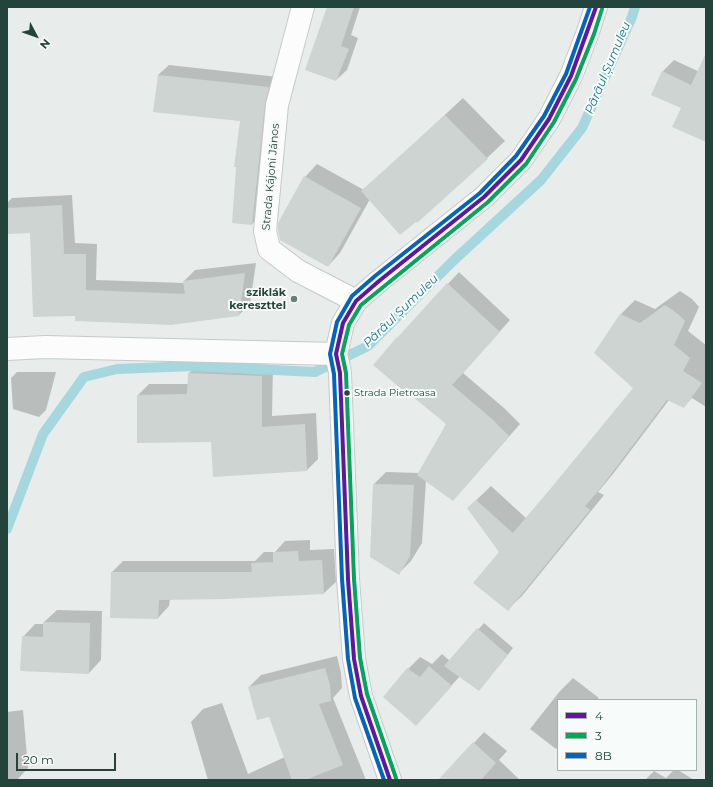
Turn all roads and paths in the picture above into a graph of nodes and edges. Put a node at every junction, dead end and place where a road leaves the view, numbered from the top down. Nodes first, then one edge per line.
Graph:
1 (303, 7) edge
2 (596, 7) edge
3 (356, 301) junction
4 (7, 349) edge
5 (338, 363) junction
6 (390, 780) edge

1 - 3 street, Strada Kájoni János
2 - 3 street
3 - 5 street
4 - 5 street
5 - 6 street

